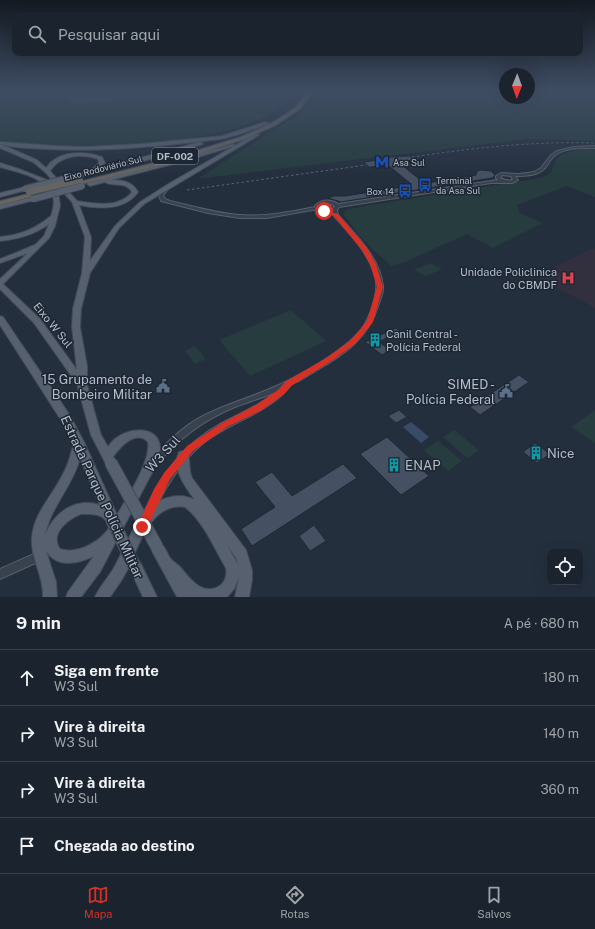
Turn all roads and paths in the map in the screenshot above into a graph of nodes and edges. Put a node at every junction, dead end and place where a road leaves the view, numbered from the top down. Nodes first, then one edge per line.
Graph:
1 (274, 119) edge
2 (282, 119) edge
3 (279, 121) junction
4 (267, 123) junction
5 (257, 135) junction
6 (224, 137) junction
7 (0, 144) edge
8 (595, 147) edge
9 (0, 165) edge
10 (0, 169) edge
11 (17, 170) junction
12 (47, 171) junction
13 (91, 173) junction
14 (512, 175) junction
15 (524, 175) junction
16 (498, 176) junction
17 (516, 178) junction
18 (80, 181) junction
19 (508, 181) junction
20 (90, 184) junction
21 (172, 184) junction
22 (30, 194) junction
23 (0, 195) edge
24 (75, 202) junction
25 (332, 202) junction
26 (0, 205) edge
27 (318, 208) junction
28 (336, 210) junction
29 (54, 217) junction
30 (47, 237) junction
31 (0, 239) edge
32 (0, 261) edge
33 (89, 262) junction
34 (0, 284) edge
35 (0, 319) edge
36 (288, 384) junction
37 (82, 385) junction
38 (79, 442) junction
39 (183, 455) junction
40 (109, 460) junction
41 (149, 468) junction
42 (111, 518) junction
43 (142, 527) junction
44 (112, 534) junction
45 (41, 556) junction
46 (166, 564) junction
47 (0, 574) edge
48 (148, 595) edge
49 (50, 597) edge
50 (73, 597) edge
51 (102, 597) edge
52 (184, 597) edge
53 (242, 597) edge

1 - 4 highway, Eixo Rodoviário Sul / DF-002
2 - 3 highway, Eixo Rodoviário Sul / DF-002
3 - 5 main road
3 - 18 highway, Eixo Rodoviário Sul / DF-002
4 - 6 main road
4 - 18 highway, Eixo Rodoviário Sul / DF-002
5 - 20 main road
5 - 21 main road, Estrada Parque Polícia Militar
6 - 7 main road
6 - 13 main road
7 - 12 main road
8 - 15 street
9 - 11 main road
10 - 11 main road
11 - 29 main road
12 - 13 main road
12 - 24 main road
13 - 18 main road
14 - 15 street
14 - 16 street
14 - 17 street
15 - 17 street
16 - 19 street
16 - 25 street
17 - 19 street
18 - 20 main road
18 - 22 highway, Eixo Rodoviário Sul / DF-002, bridge
19 - 28 street
20 - 24 main road
21 - 27 street
21 - 33 main road, Estrada Parque Polícia Militar
22 - 23 main road
22 - 26 highway, Eixo Rodoviário Sul / DF-002
24 - 33 main road
25 - 27 street
25 - 28 street
27 - 28 street, W3 Sul
28 - 36 street, W3 Sul
29 - 30 main road
29 - 31 main road
30 - 32 main road
30 - 34 main road
33 - 37 main road, Estrada Parque Polícia Militar
34 - 37 main road, Eixo W Sul
35 - 38 main road, Estrada Parque Polícia Militar
36 - 39 street, W3 Sul
36 - 41 street, W3 Sul
37 - 40 main road, Estrada Parque Polícia Militar
38 - 42 main road, Estrada Parque Polícia Militar
38 - 45 main road
39 - 43 street, W3 Sul
39 - 53 main road
40 - 41 main road
40 - 46 main road, Estrada Parque Polícia Militar, bridge
41 - 44 main road, W3 Sul
42 - 44 main road
42 - 48 main road, Estrada Parque Polícia Militar, bridge
43 - 46 main road
43 - 51 main road, W3 Sul
44 - 50 main road, W3 Sul
45 - 47 street
45 - 49 main road
46 - 52 main road, Estrada Parque Polícia Militar

